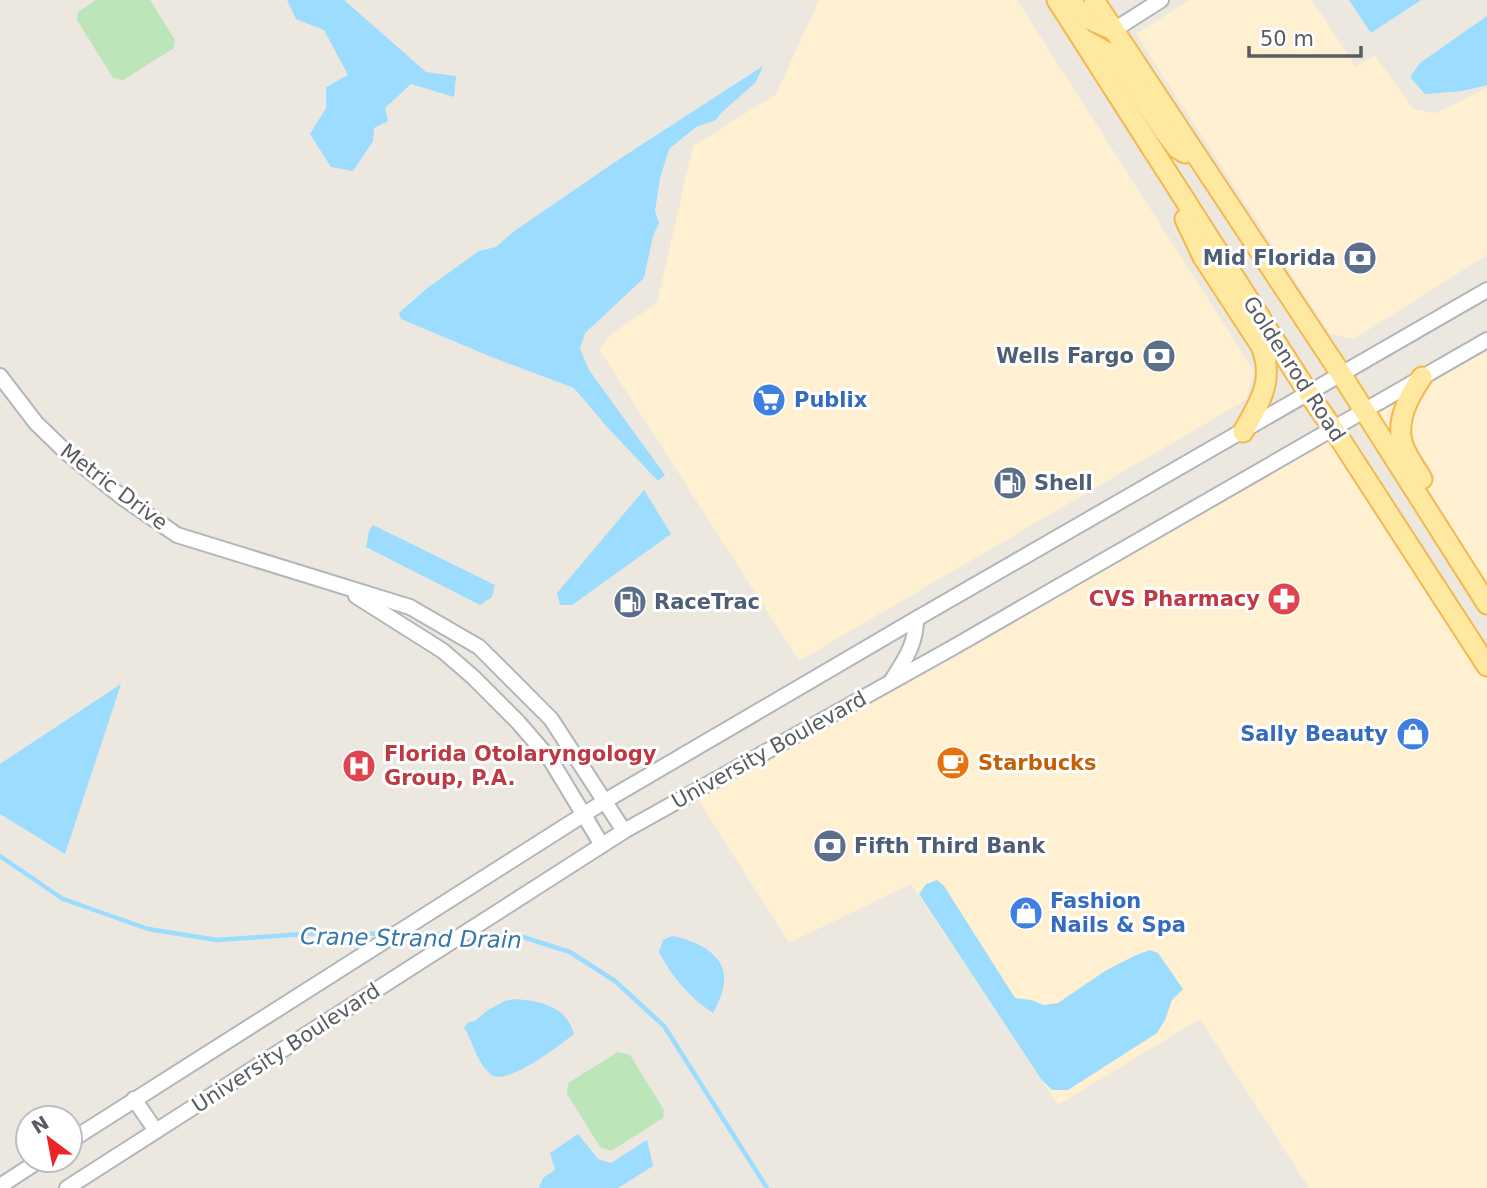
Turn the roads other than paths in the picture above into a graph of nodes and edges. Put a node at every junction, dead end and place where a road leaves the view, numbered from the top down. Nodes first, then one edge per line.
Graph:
1 (1057, 0) edge
2 (1070, 0) edge
3 (1094, 0) edge
4 (1161, 0) edge
5 (1114, 30) junction
6 (1082, 39) junction
7 (1148, 142) junction
8 (1202, 164) junction
9 (1487, 290) edge
10 (1487, 340) edge
11 (1341, 374) junction
12 (0, 376) edge
13 (1422, 377) junction
14 (1309, 394) junction
15 (1363, 411) junction
16 (1333, 428) junction
17 (1243, 432) junction
18 (1464, 568) junction
19 (334, 583) junction
20 (1487, 604) edge
21 (916, 619) junction
22 (479, 647) junction
23 (1487, 667) edge
24 (463, 668) junction
25 (889, 684) junction
26 (604, 801) junction
27 (584, 814) junction
28 (624, 831) junction
29 (602, 845) junction
30 (134, 1099) junction
31 (84, 1131) edge
32 (156, 1131) junction
33 (18, 1174) edge
34 (0, 1186) edge
35 (66, 1188) edge

1 - 6 main road, Goldenrod Road
2 - 5 main road
3 - 5 main road, Goldenrod Road
4 - 5 street
5 - 8 main road, Goldenrod Road
6 - 7 main road, Goldenrod Road
6 - 8 main road
7 - 14 main road, Goldenrod Road
7 - 17 main road
8 - 11 main road, Goldenrod Road
9 - 11 street, University Boulevard
10 - 13 street, University Boulevard
11 - 14 street, University Boulevard
11 - 15 main road, Goldenrod Road
12 - 19 street, Metric Drive
13 - 15 street, University Boulevard
13 - 18 main road
14 - 16 main road, Goldenrod Road
14 - 17 street, University Boulevard
15 - 16 street, University Boulevard
15 - 18 main road, Goldenrod Road
16 - 23 main road, Goldenrod Road
16 - 25 street, University Boulevard
17 - 21 street, University Boulevard
18 - 20 main road, Goldenrod Road
19 - 22 street, Metric Drive
19 - 24 street, Metric Drive
21 - 25 street
21 - 26 street, University Boulevard
22 - 24 street
22 - 26 street, Metric Drive
24 - 27 street, Metric Drive
25 - 28 street, University Boulevard
26 - 27 street, University Boulevard
26 - 28 street, Metric Drive
27 - 29 street, Metric Drive
27 - 30 street, University Boulevard
28 - 29 street, University Boulevard
29 - 32 street, University Boulevard
30 - 31 street, University Boulevard
30 - 32 street
32 - 35 street, University Boulevard
33 - 34 street

